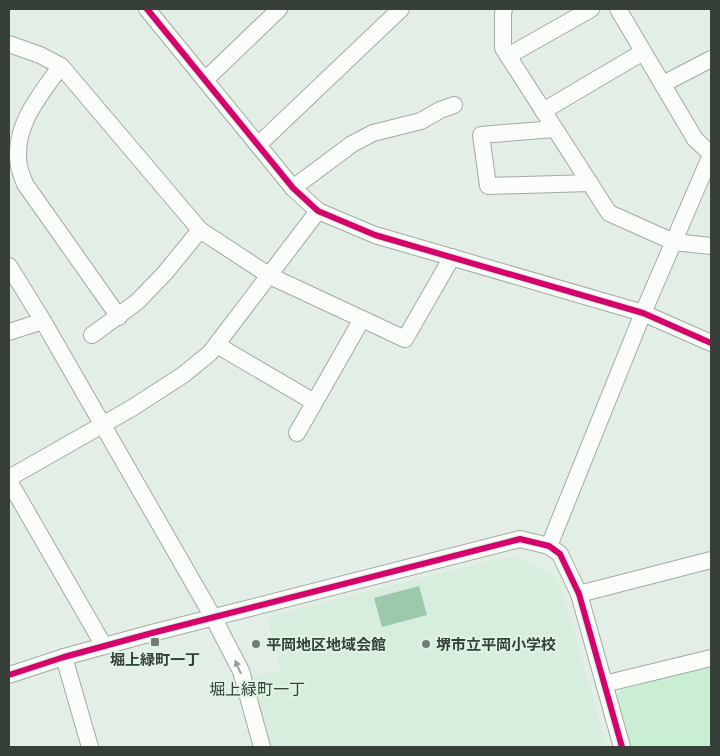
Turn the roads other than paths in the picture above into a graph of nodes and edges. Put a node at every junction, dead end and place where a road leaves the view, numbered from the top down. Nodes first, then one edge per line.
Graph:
1 (147, 9) edge
2 (278, 9) edge
3 (401, 9) edge
4 (504, 9) edge
5 (591, 9) edge
6 (618, 9) edge
7 (9, 44) edge
8 (644, 52) junction
9 (508, 56) junction
10 (711, 60) edge
11 (61, 66) junction
12 (205, 80) junction
13 (663, 84) junction
14 (454, 105) dead end
15 (543, 111) junction
16 (554, 129) junction
17 (258, 145) junction
18 (711, 154) edge
19 (590, 183) junction
20 (292, 188) junction
21 (318, 211) junction
22 (200, 230) junction
23 (674, 242) junction
24 (711, 246) edge
25 (452, 257) junction
26 (9, 266) edge
27 (270, 276) junction
28 (643, 313) junction
29 (118, 316) junction
30 (362, 319) junction
31 (43, 321) junction
32 (9, 332) edge
33 (92, 335) dead end
34 (711, 343) edge
35 (217, 345) junction
36 (314, 402) junction
37 (102, 425) junction
38 (297, 433) dead end
39 (9, 479) edge
40 (549, 546) junction
41 (711, 560) edge
42 (579, 594) junction
43 (213, 616) junction
44 (104, 646) junction
45 (64, 657) junction
46 (711, 658) edge
47 (9, 673) edge
48 (604, 684) junction
49 (90, 747) edge
50 (262, 747) edge
51 (622, 747) edge

1 - 12 street
2 - 12 street
3 - 17 street
4 - 9 street
5 - 9 street
6 - 8 street
7 - 11 street
8 - 13 street
8 - 15 street
9 - 15 street
10 - 13 street
11 - 22 street
11 - 29 street
12 - 17 street
13 - 18 street
14 - 20 street
15 - 16 street
16 - 19 street
16 - 19 street
17 - 20 street
18 - 23 street
19 - 23 street
20 - 21 street
21 - 25 street
21 - 27 street
22 - 27 street
22 - 29 street
23 - 24 street
23 - 28 street
25 - 28 street
25 - 30 street
26 - 31 street
27 - 30 street
27 - 35 street
28 - 34 street
28 - 40 street
29 - 33 street
30 - 36 street
31 - 32 street
31 - 37 street
35 - 36 street
35 - 37 street
36 - 38 street
37 - 39 street
37 - 43 street
39 - 44 street
40 - 42 street
40 - 43 street
41 - 42 street
42 - 48 street
43 - 44 street
50 -> 43 street
44 - 45 street
45 - 47 street
45 - 49 street
46 - 48 street
48 - 51 street

